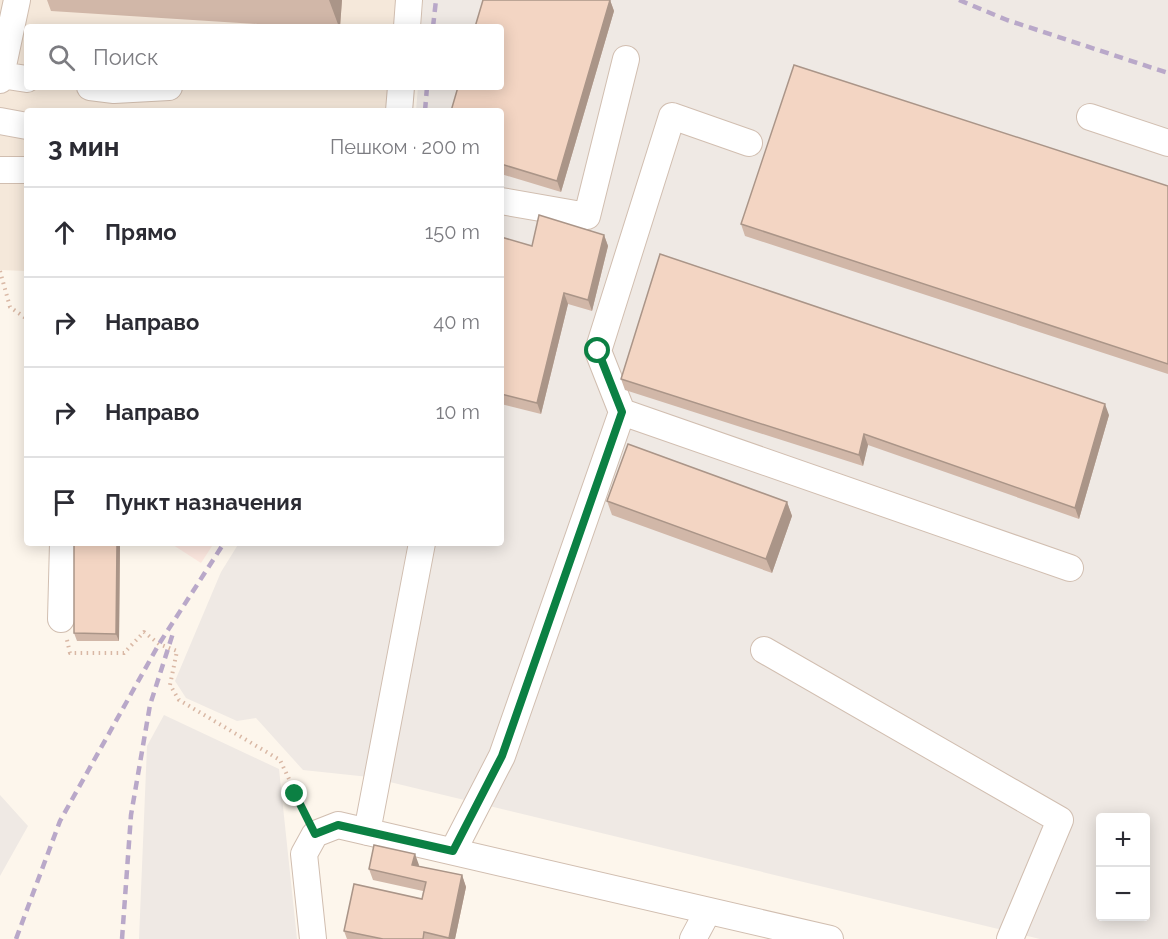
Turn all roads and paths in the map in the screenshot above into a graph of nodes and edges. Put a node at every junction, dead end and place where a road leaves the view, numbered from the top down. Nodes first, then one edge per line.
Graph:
1 (17, 0) edge
2 (410, 0) edge
3 (407, 24) edge
4 (626, 59) dead end
5 (1, 78) edge
6 (24, 79) edge
7 (401, 90) edge
8 (399, 108) edge
9 (1090, 117) dead end
10 (0, 121) edge
11 (24, 125) edge
12 (749, 143) dead end
13 (1168, 143) edge
14 (0, 170) edge
15 (24, 170) edge
16 (504, 202) edge
17 (0, 271) edge
18 (24, 317) edge
19 (622, 412) junction
20 (63, 546) edge
21 (421, 546) edge
22 (1070, 568) dead end
23 (61, 619) joint
24 (764, 650) dead end
25 (367, 832) junction
26 (315, 834) junction
27 (453, 851) junction
28 (708, 911) junction
29 (313, 939) edge
30 (693, 939) edge
31 (830, 939) edge
32 (1010, 939) edge

1 - 5 lane
2 - 3 lane
4 - 16 lane
5 - 6 lane
7 - 8 lane
9 - 13 lane
10 - 11 lane
12 - 19 lane
14 - 15 lane
17 - 18 path
19 - 22 lane
19 - 27 lane
20 - 23 lane
21 - 25 lane
23 - 26 path
24 - 32 lane
25 - 26 lane
25 - 27 lane
26 - 29 lane
27 - 28 lane
28 - 30 lane
28 - 31 lane

